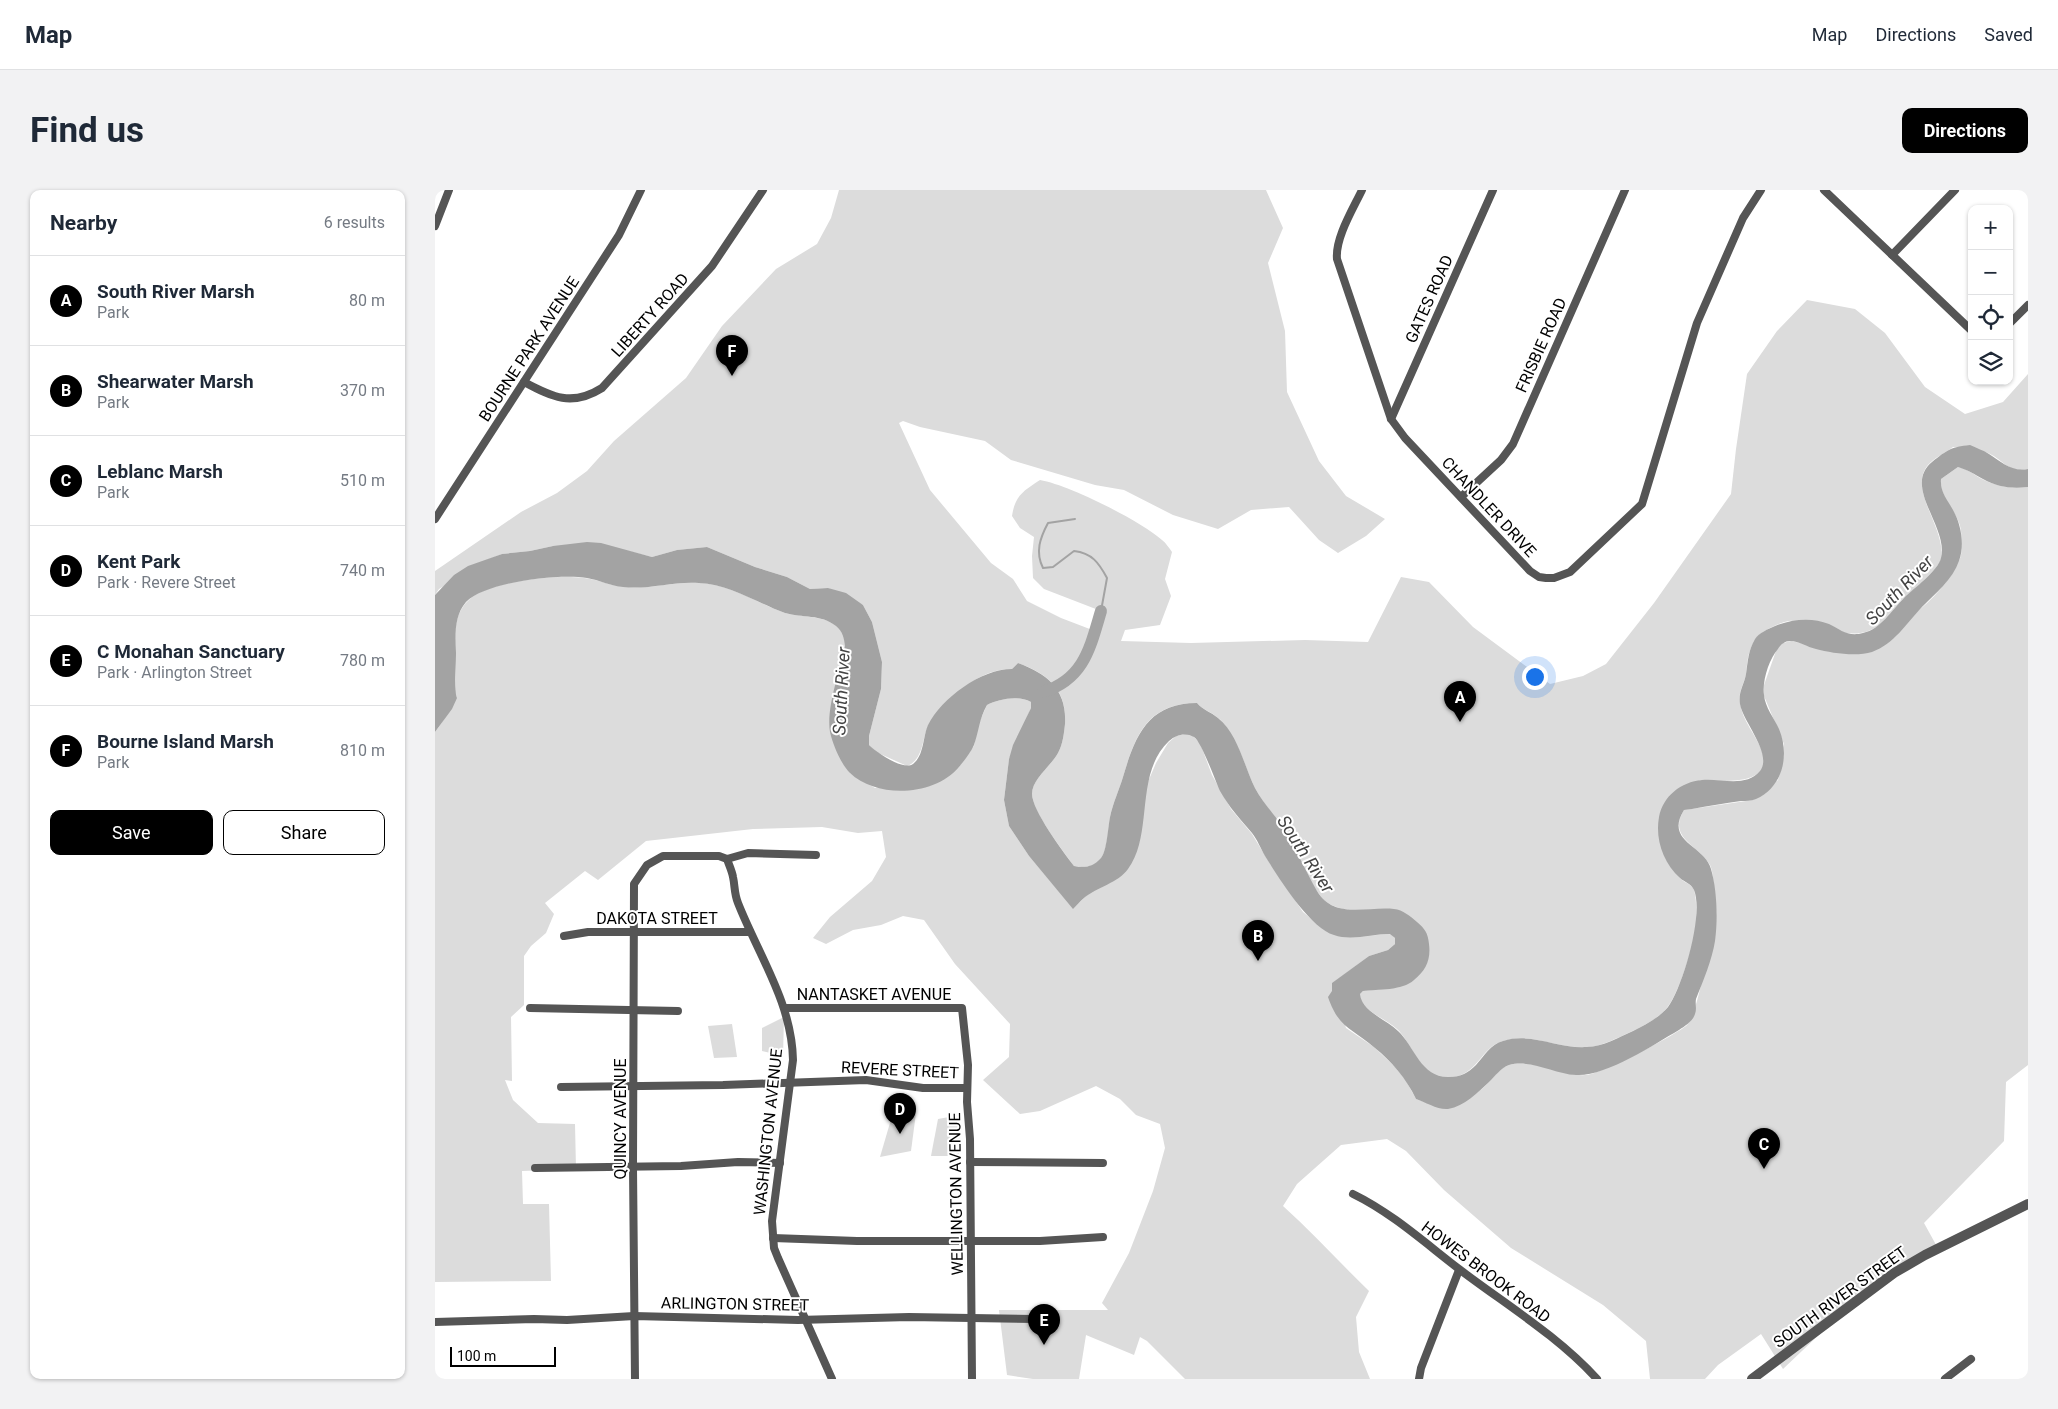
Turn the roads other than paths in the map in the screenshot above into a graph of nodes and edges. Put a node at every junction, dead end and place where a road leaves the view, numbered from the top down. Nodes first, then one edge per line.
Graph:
1 (449, 190) edge
2 (641, 190) edge
3 (763, 190) edge
4 (1362, 190) edge
5 (1493, 190) edge
6 (1625, 190) edge
7 (1761, 190) edge
8 (1824, 190) edge
9 (1955, 190) edge
10 (435, 226) edge
11 (1892, 255) junction
12 (2028, 305) edge
13 (2013, 320) edge
14 (1968, 328) edge
15 (524, 382) junction
16 (1391, 418) junction
17 (1461, 498) junction
18 (435, 519) edge
19 (816, 854) dead end
20 (727, 859) junction
21 (633, 932) junction
22 (749, 932) junction
23 (564, 936) dead end
24 (530, 1008) dead end
25 (785, 1008) junction
26 (962, 1008) joint
27 (633, 1010) junction
28 (678, 1011) dead end
29 (790, 1082) junction
30 (634, 1085) junction
31 (561, 1087) dead end
32 (967, 1088) junction
33 (970, 1162) junction
34 (780, 1163) junction
35 (1103, 1163) dead end
36 (535, 1168) dead end
37 (633, 1168) junction
38 (1353, 1194) dead end
39 (2028, 1204) edge
40 (1103, 1237) dead end
41 (773, 1238) junction
42 (971, 1240) junction
43 (1459, 1270) junction
44 (634, 1316) junction
45 (971, 1318) junction
46 (804, 1319) junction
47 (1035, 1319) dead end
48 (435, 1322) edge
49 (1971, 1359) dead end
50 (635, 1379) edge
51 (832, 1379) edge
52 (971, 1379) edge
53 (1419, 1379) edge
54 (1597, 1379) edge
55 (1752, 1379) edge
56 (1945, 1379) edge

1 - 10 street
2 - 15 street, BOURNE PARK AVENUE
3 - 15 street, LIBERTY ROAD
4 - 16 street, CHANDLER DRIVE
5 - 16 street, GATES ROAD
6 - 17 street, FRISBIE ROAD
7 - 17 street, CHANDLER DRIVE
8 - 11 street
9 - 11 street
11 - 14 street
12 - 13 street
15 - 18 street, BOURNE PARK AVENUE
16 - 17 street, CHANDLER DRIVE
19 - 20 street
20 - 21 street, QUINCY AVENUE
20 - 22 street, WASHINGTON AVENUE
21 - 22 street, DAKOTA STREET
21 - 23 street, DAKOTA STREET
21 - 27 street, QUINCY AVENUE
22 - 25 street, WASHINGTON AVENUE
24 - 27 street
25 - 26 street, NANTASKET AVENUE
25 - 29 street, WASHINGTON AVENUE
26 - 32 street, WELLINGTON AVENUE
27 - 28 street
27 - 30 street, QUINCY AVENUE
29 - 30 street, REVERE STREET
29 - 32 street, REVERE STREET
29 - 34 street, WASHINGTON AVENUE
30 - 31 street, REVERE STREET
30 - 37 street, QUINCY AVENUE
32 - 33 street, WELLINGTON AVENUE
33 - 35 street
33 - 42 street, WELLINGTON AVENUE
34 - 37 street
34 - 41 street, WASHINGTON AVENUE
36 - 37 street
37 - 44 street, QUINCY AVENUE
38 - 43 street, HOWES BROOK ROAD
39 - 55 street, SOUTH RIVER STREET
40 - 42 street
41 - 42 street
41 - 46 street, WASHINGTON AVENUE
42 - 45 street, WELLINGTON AVENUE
43 - 53 street
43 - 54 street, HOWES BROOK ROAD
44 - 46 street, ARLINGTON STREET
44 - 48 street, ARLINGTON STREET
44 - 50 street, QUINCY AVENUE
45 - 46 street, ARLINGTON STREET
45 - 47 street, ARLINGTON STREET
45 - 52 street, WELLINGTON AVENUE
46 - 51 street, WASHINGTON AVENUE
49 - 56 street

